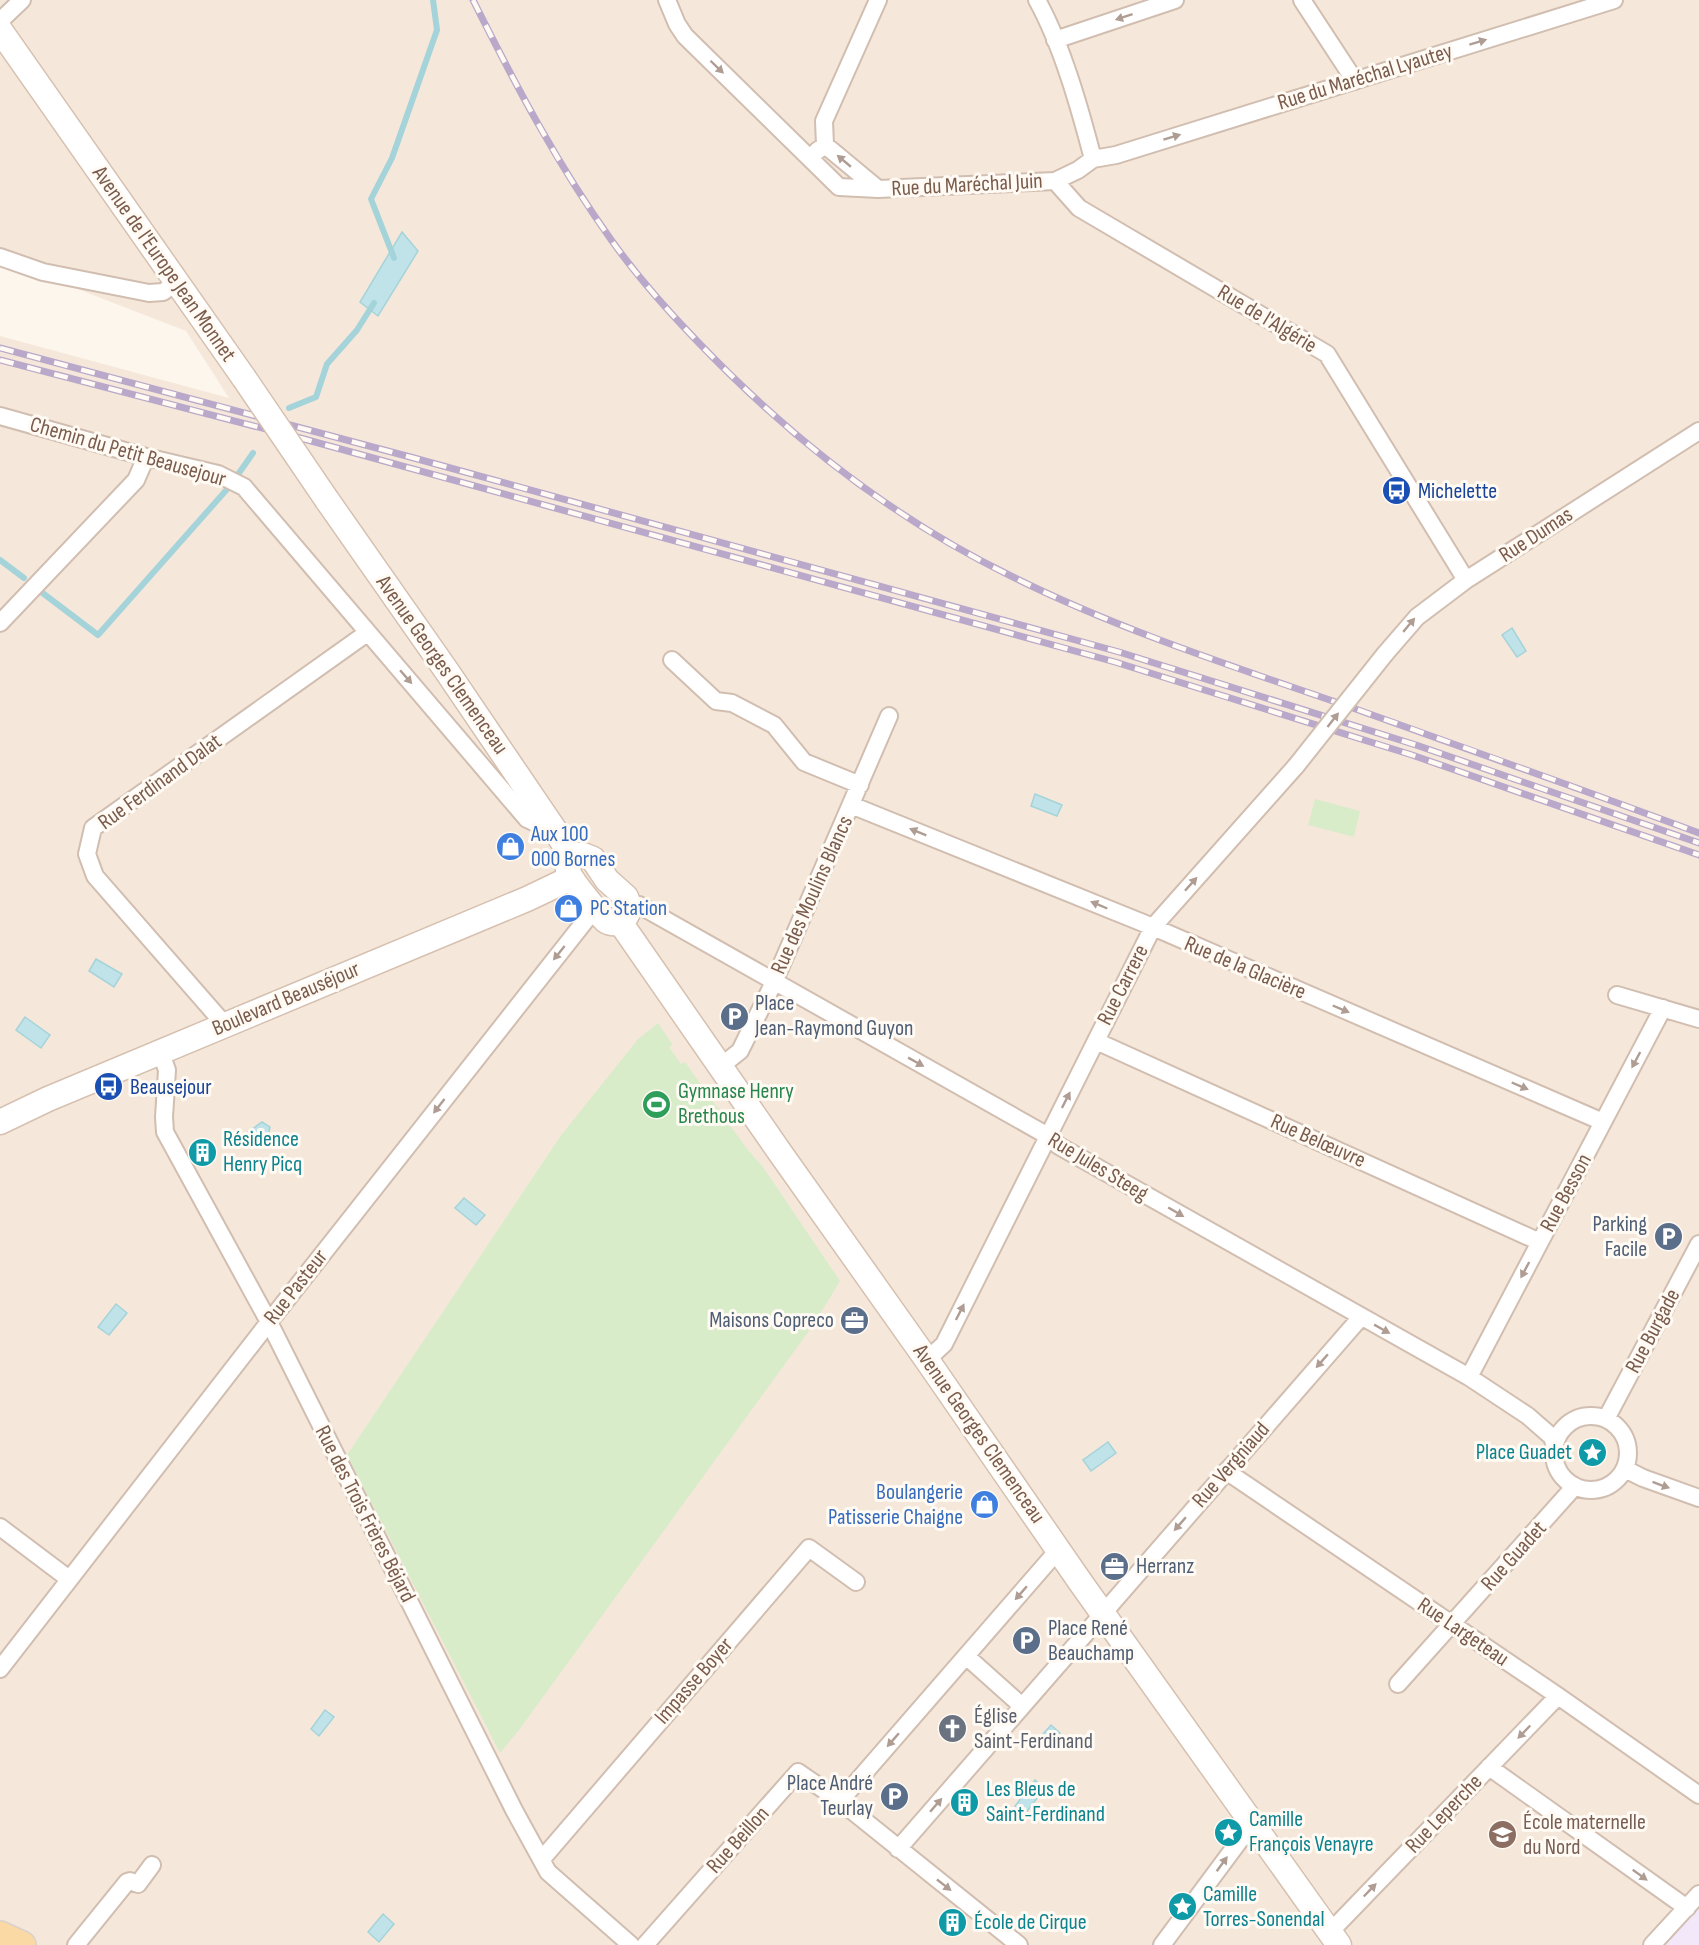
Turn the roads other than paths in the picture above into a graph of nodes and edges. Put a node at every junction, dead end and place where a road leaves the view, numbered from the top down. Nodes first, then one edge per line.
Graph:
1 (22, 0) edge
2 (667, 0) edge
3 (878, 0) edge
4 (1037, 0) edge
5 (1175, 0) edge
6 (1302, 0) edge
7 (1614, 0) edge
8 (0, 21) edge
9 (0, 30) edge
10 (1055, 40) junction
11 (1355, 81) junction
12 (825, 145) junction
13 (808, 156) junction
14 (1093, 159) junction
15 (1055, 181) junction
16 (878, 189) junction
17 (0, 257) edge
18 (176, 283) junction
19 (0, 416) edge
20 (1699, 430) edge
21 (146, 457) junction
22 (327, 500) joint
23 (1466, 580) junction
24 (0, 623) edge
25 (368, 633) junction
26 (1385, 654) joint
27 (672, 660) dead end
28 (889, 716) dead end
29 (860, 785) junction
30 (851, 805) junction
31 (555, 832) junction
32 (572, 867) junction
33 (593, 905) junction
34 (624, 913) junction
35 (1153, 927) junction
36 (774, 982) junction
37 (1617, 995) dead end
38 (1663, 1008) junction
39 (1699, 1019) edge
40 (225, 1024) junction
41 (1095, 1041) junction
42 (160, 1051) junction
43 (722, 1066) junction
44 (0, 1122) edge
45 (1603, 1122) junction
46 (1048, 1136) junction
47 (1540, 1242) junction
48 (1699, 1244) edge
49 (1360, 1317) junction
50 (269, 1322) junction
51 (927, 1360) junction
52 (1469, 1377) junction
53 (1606, 1419) junction
54 (1555, 1447) junction
55 (1624, 1469) junction
56 (1226, 1471) junction
57 (1575, 1486) junction
58 (1699, 1498) edge
59 (0, 1527) edge
60 (1059, 1549) junction
61 (69, 1580) junction
62 (856, 1582) dead end
63 (1102, 1612) junction
64 (1452, 1624) junction
65 (966, 1656) junction
66 (0, 1669) edge
67 (1398, 1684) dead end
68 (1558, 1696) junction
69 (1022, 1706) junction
70 (1490, 1767) junction
71 (1699, 1795) edge
72 (840, 1802) junction
73 (1255, 1828) junction
74 (898, 1849) junction
75 (542, 1859) junction
76 (152, 1865) dead end
77 (1699, 1894) edge
78 (1687, 1908) junction
79 (0, 1935) edge
80 (1334, 1939) edge
81 (22, 1945) edge
82 (76, 1945) edge
83 (631, 1945) edge
84 (645, 1945) edge
85 (1019, 1945) edge
86 (1162, 1945) edge
87 (1652, 1945) edge

1 - 8 street
2 -> 13 street, Rue du Maréchal Juin
3 - 12 street
4 - 10 street
5 -> 10 street
6 - 11 street
11 -> 7 street, Rue du Maréchal Lyautey
9 - 18 main road, Avenue de l'Europe Jean Monnet
10 - 14 street
14 -> 11 street, Rue du Maréchal Lyautey
12 - 13 street
16 -> 12 street, Rue du Maréchal Juin
13 - 16 street, Rue du Maréchal Juin
14 - 15 street
15 - 16 street, Rue du Maréchal Juin
15 - 23 street, Rue de l'Algérie
17 - 18 street
18 - 22 main road, Avenue de l'Europe Jean Monnet, bridge
19 - 21 street, Chemin du Petit Beausejour
20 - 23 street, Rue Dumas
21 - 24 street
21 - 25 street, Chemin du Petit Beausejour
22 - 31 main road, Avenue Georges Clemenceau
26 -> 23 street, Rue Dumas
25 -> 31 street, Avenue Georges Clemenceau
25 - 40 street, Rue Ferdinand Dalat
35 -> 26 street, Rue Carrere, bridge
27 - 29 street
28 - 29 street, Rue des Moulins Blancs
29 - 30 street, Rue des Moulins Blancs
35 -> 30 street, Rue de la Glacière
30 - 36 street, Rue des Moulins Blancs
31 - 32 main road, Avenue Georges Clemenceau
32 - 33 main road, Avenue Georges Clemenceau
32 - 34 main road, Avenue Georges Clemenceau
32 - 40 main road, Boulevard Beauséjour
33 - 34 main road, Avenue Georges Clemenceau
33 -> 50 street, Rue Pasteur
34 - 36 street, Rue Jules Steeg
34 - 43 main road, Avenue Georges Clemenceau
35 - 41 street, Rue Carrere
35 -> 45 street, Rue de la Glacière
36 - 43 street, Rue des Moulins Blancs
36 -> 46 street, Rue Jules Steeg
37 - 38 street
38 - 39 street
38 -> 45 street, Rue Besson
40 - 42 main road, Boulevard Beauséjour
46 -> 41 street, Rue Carrere
41 - 47 street, Rue Belœuvre
42 - 44 main road, Boulevard Beauséjour
42 - 50 street, Rue des Trois Frères Béjard
43 - 51 main road, Avenue Georges Clemenceau
45 - 47 street, Rue Besson
46 -> 49 street, Rue Jules Steeg
51 -> 46 street, Rue Carrere
47 -> 52 street, Rue Besson
48 - 53 street, Rue Burgade
49 -> 52 street, Rue Jules Steeg
49 -> 56 street, Rue Vergniaud
50 - 61 street, Rue Pasteur
50 - 75 street, Rue des Trois Frères Béjard
51 - 60 main road, Avenue Georges Clemenceau
52 - 54 street, Rue Jules Steeg
53 - 54 street
53 - 55 street
54 - 57 street
55 - 57 street
55 -> 58 street
56 -> 63 street, Rue Vergniaud
56 - 64 street, Rue Largeteau
57 - 64 street, Rue Guadet
59 - 61 street
60 - 63 main road, Avenue Georges Clemenceau
60 -> 65 street
61 - 66 street, Rue Pasteur
62 - 75 street, Impasse Boyer
63 - 69 street
63 - 73 main road, Avenue Georges Clemenceau
64 - 67 street, Rue Guadet
64 - 68 street, Rue Largeteau
65 - 69 street
65 -> 72 street
68 -> 70 street, Rue Leperche
68 - 71 street, Rue Largeteau
74 -> 69 street
70 -> 78 street
80 -> 70 street, Rue Leperche
72 - 74 street
72 - 84 street, Rue Beillon
73 - 80 main road, Avenue Georges Clemenceau
86 -> 73 street
74 -> 85 street
75 - 83 street, Rue des Trois Frères Béjard
76 - 82 street
77 - 78 street
78 - 87 street
79 - 81 main road

